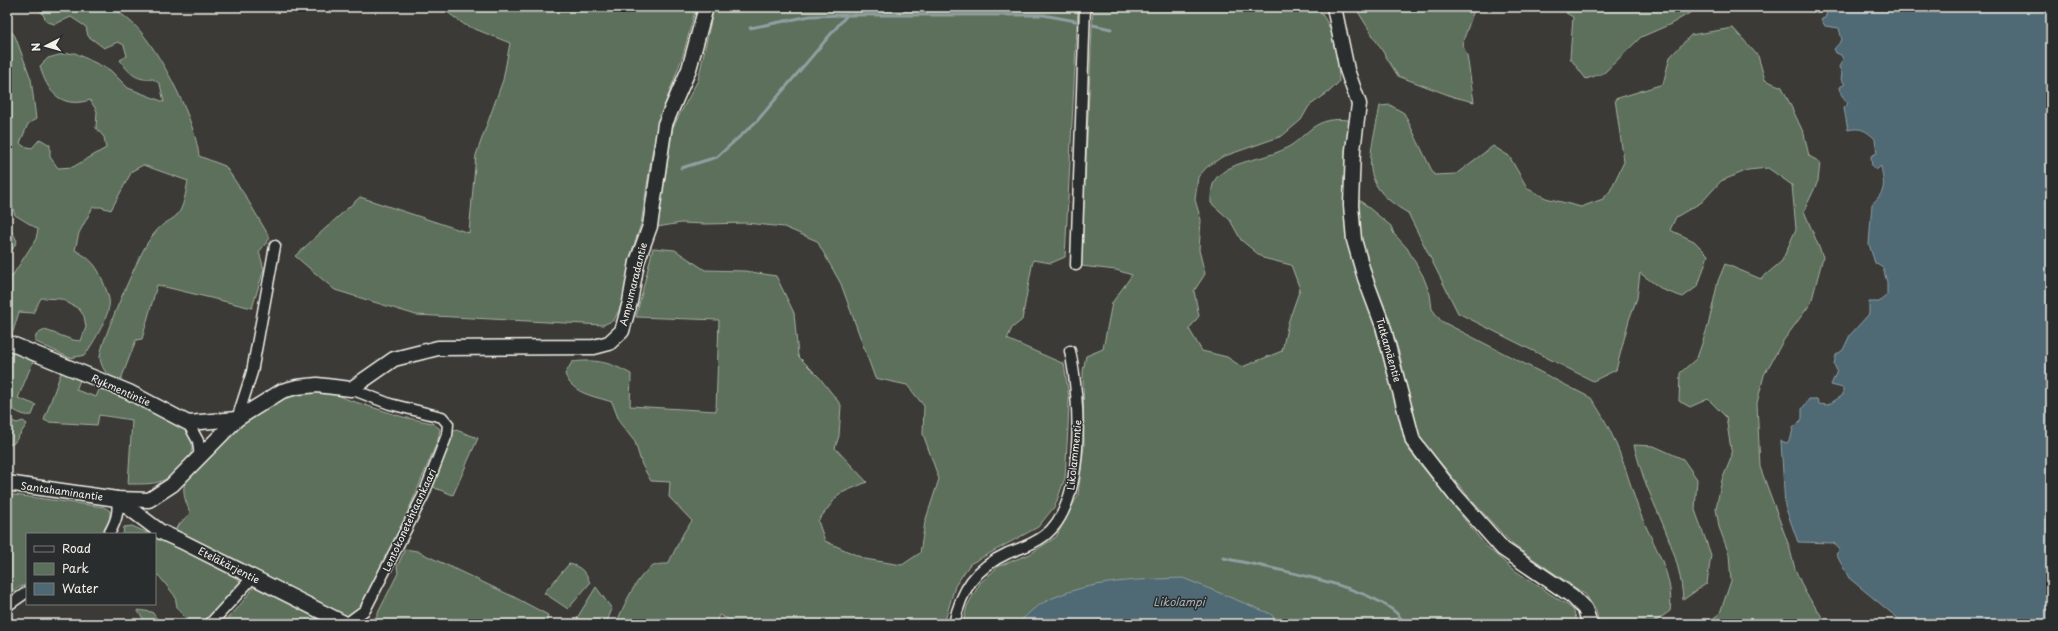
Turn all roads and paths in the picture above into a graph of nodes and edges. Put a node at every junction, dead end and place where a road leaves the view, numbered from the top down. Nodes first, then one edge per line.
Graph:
1 (706, 7) edge
2 (1085, 7) edge
3 (1334, 7) edge
4 (275, 246) dead end
5 (1076, 265) dead end
6 (7, 342) edge
7 (1070, 352) dead end
8 (351, 389) junction
9 (237, 419) junction
10 (188, 423) junction
11 (200, 458) junction
12 (7, 483) edge
13 (117, 499) junction
14 (110, 533) edge
15 (252, 577) junction
16 (26, 593) edge
17 (7, 606) edge
18 (210, 624) edge
19 (346, 624) edge
20 (954, 624) edge
21 (1590, 624) edge

1 - 8 street, Ampumaradantie
2 - 5 street
3 - 21 street, Tutkamäentie
4 - 9 street
6 - 10 street, Rykmentintie
7 - 20 street, Likolammentie
8 - 9 street, Lentokonetehtaankaari
8 - 19 street, Lentokonetehtaankaari
9 - 10 street
9 - 11 street, Lentokonetehtaankaari
10 - 11 street
11 - 13 street, Lentokonetehtaankaari
12 - 13 street, Santahaminantie
13 - 14 street
13 - 15 street, Eteläkärjentie
15 - 18 street
15 - 19 street, Eteläkärjentie
16 - 17 street

